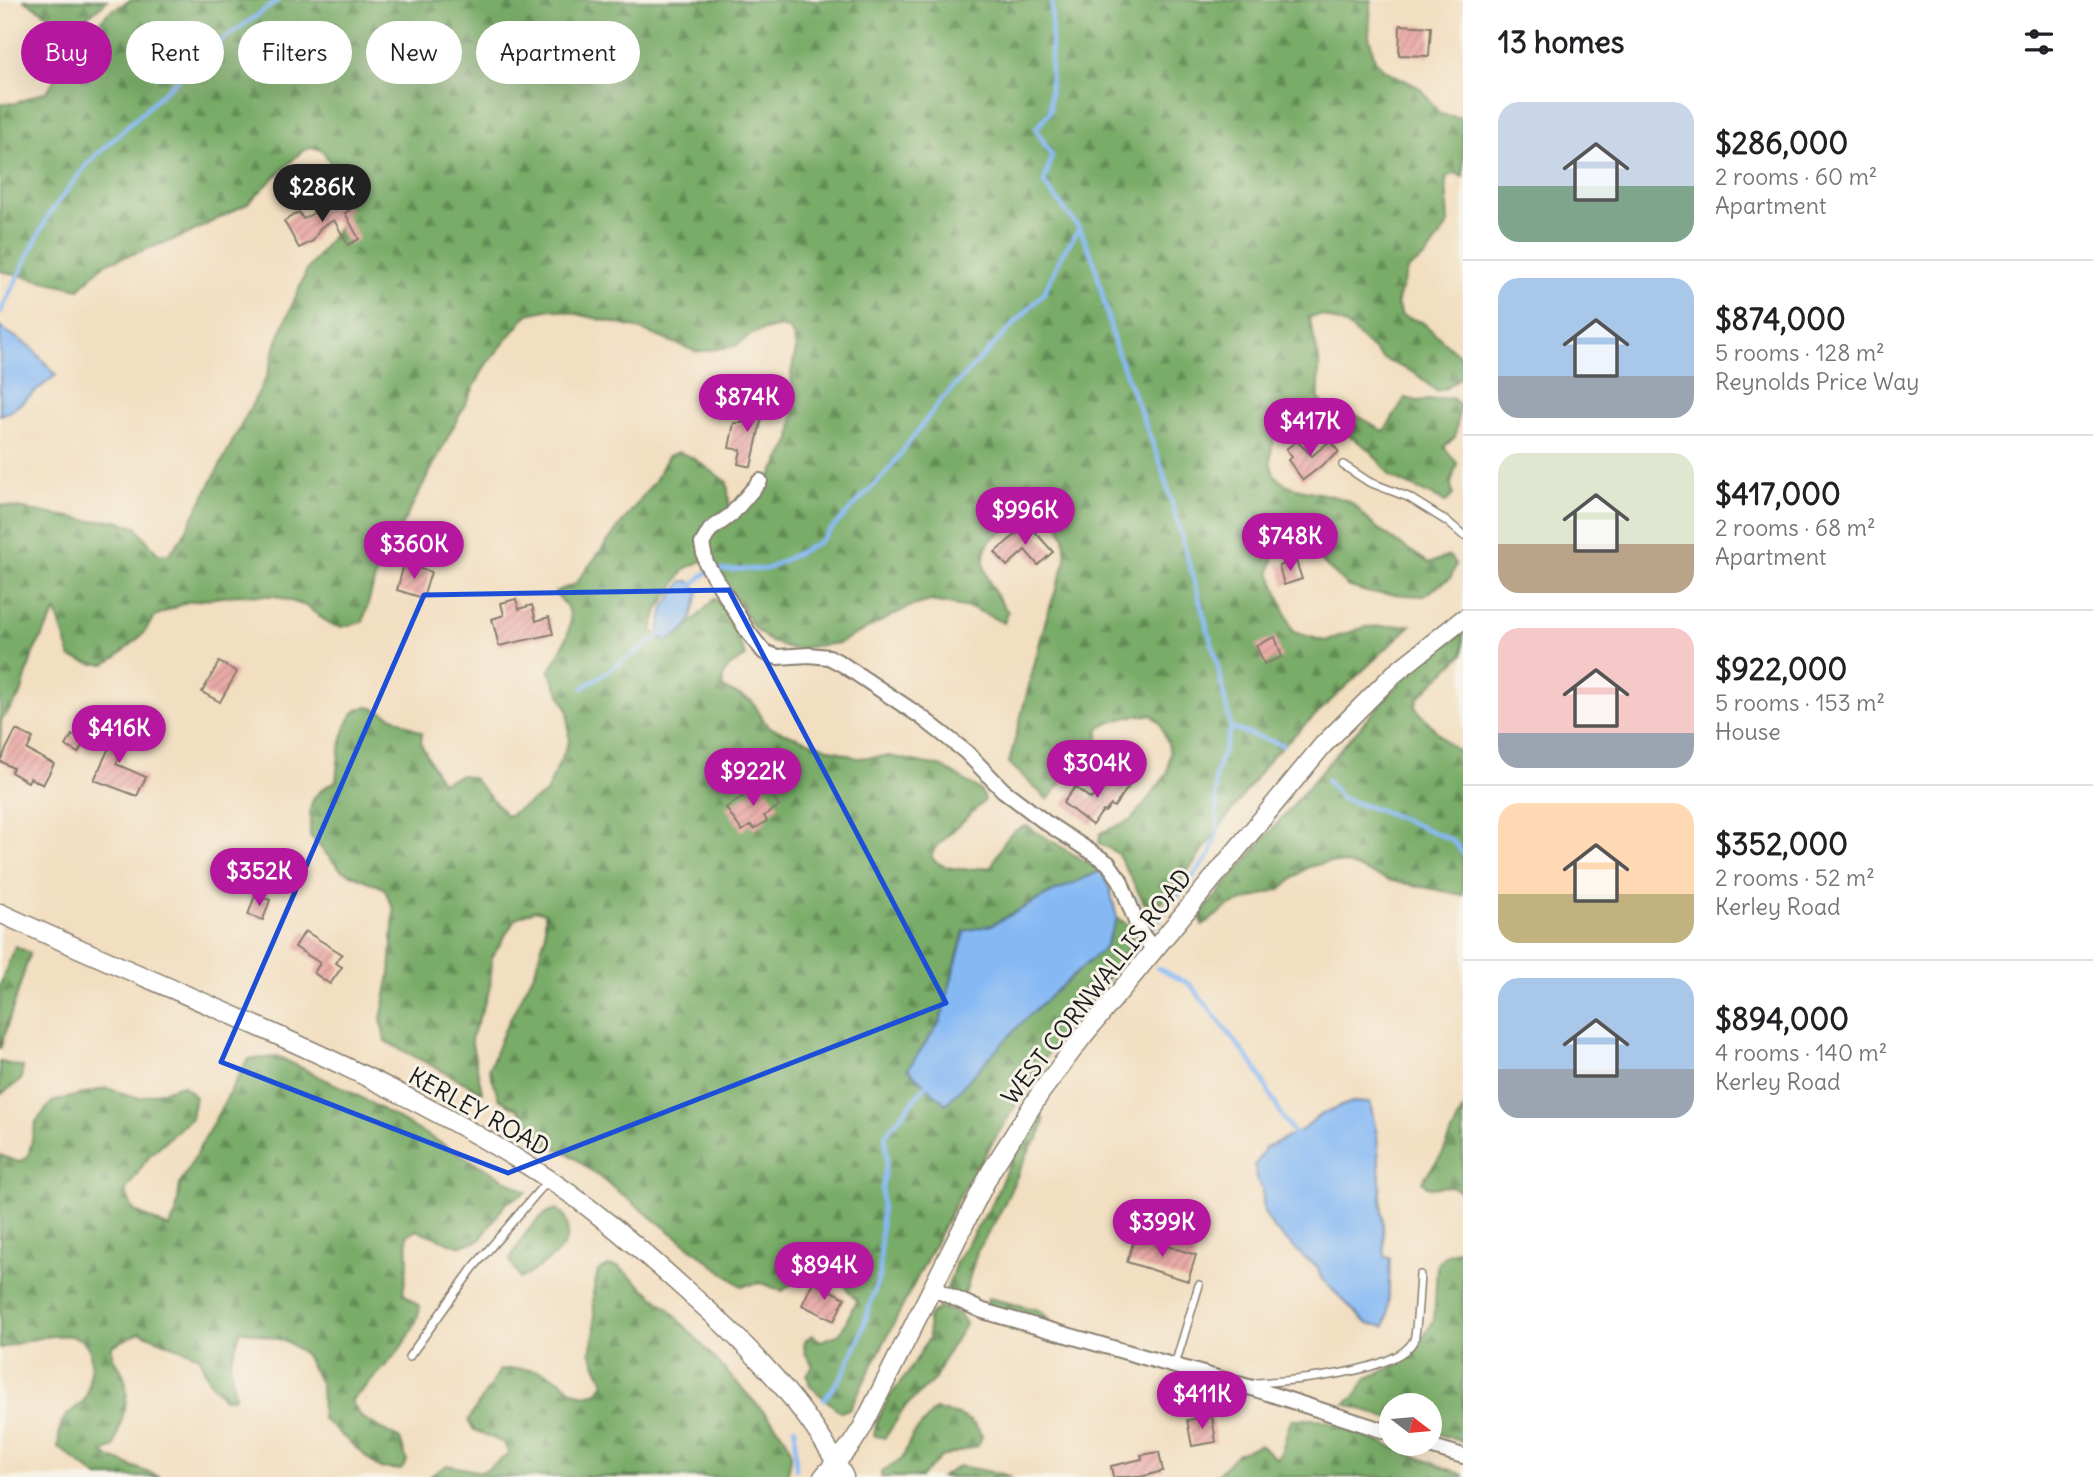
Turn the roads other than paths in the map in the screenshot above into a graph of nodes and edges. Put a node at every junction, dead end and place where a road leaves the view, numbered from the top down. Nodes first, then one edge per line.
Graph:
1 (1343, 466) dead end
2 (760, 481) dead end
3 (1463, 535) edge
4 (1463, 619) edge
5 (0, 913) edge
6 (1154, 950) junction
7 (548, 1179) junction
8 (1420, 1275) dead end
9 (1199, 1284) dead end
10 (932, 1288) junction
11 (409, 1357) dead end
12 (1175, 1366) junction
13 (1252, 1388) junction
14 (1379, 1429) edge
15 (1442, 1450) edge
16 (1463, 1456) edge
17 (840, 1470) edge
18 (823, 1477) edge

1 - 3 lane
2 - 6 street
4 - 6 street, WEST CORNWALLIS ROAD
5 - 7 street, KERLEY ROAD
6 - 10 street, WEST CORNWALLIS ROAD
7 - 11 lane
7 - 17 street, KERLEY ROAD
8 - 13 lane
9 - 12 lane
10 - 12 street
10 - 17 street, WEST CORNWALLIS ROAD
12 - 13 street
13 - 14 street
15 - 16 street
17 - 18 street, WEST CORNWALLIS ROAD

